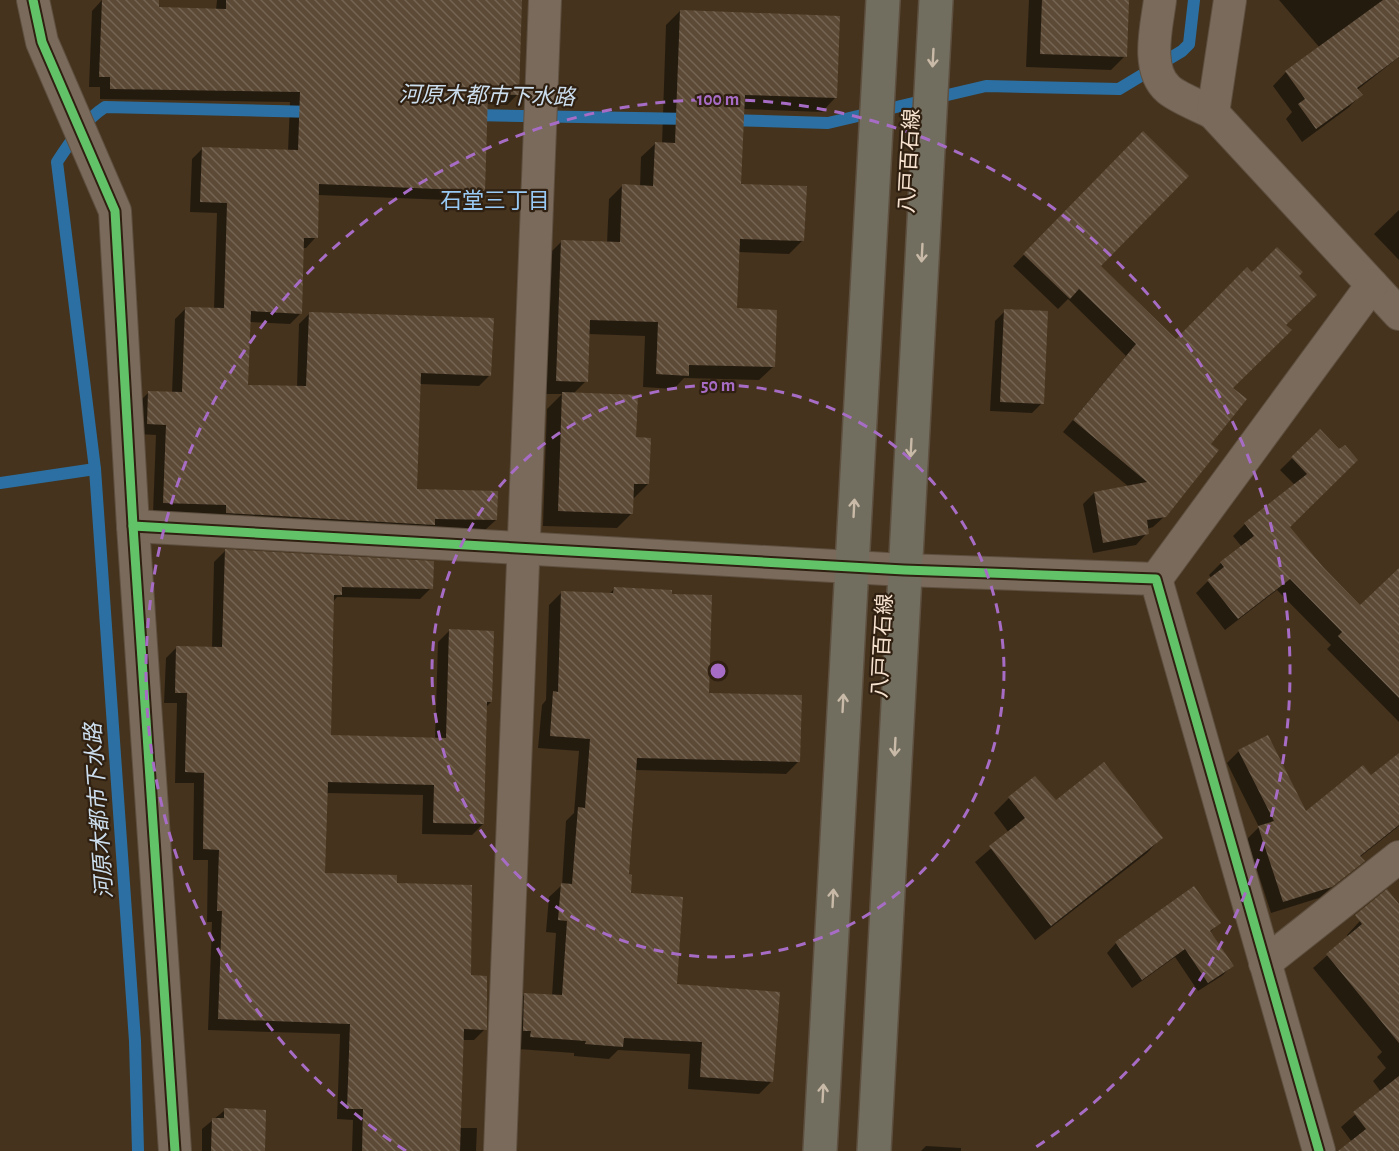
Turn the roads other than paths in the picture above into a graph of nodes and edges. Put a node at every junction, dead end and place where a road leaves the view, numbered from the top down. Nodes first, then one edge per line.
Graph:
1 (33, 0) edge
2 (545, 0) edge
3 (883, 0) edge
4 (936, 0) edge
5 (1160, 0) edge
6 (1230, 0) edge
7 (1213, 113) junction
8 (1372, 285) junction
9 (1399, 314) edge
10 (133, 526) junction
11 (524, 548) junction
12 (850, 567) junction
13 (904, 570) junction
14 (1156, 579) junction
15 (1399, 857) edge
16 (1265, 963) junction
17 (175, 1151) edge
18 (500, 1151) edge
19 (820, 1151) edge
20 (874, 1151) edge
21 (1319, 1151) edge

1 - 10 street
2 - 11 street
12 -> 3 main road, 八戸百石線
4 -> 13 main road, 八戸百石線
5 - 7 street
6 - 7 street
7 - 8 street
8 - 9 street
8 - 14 street
10 - 11 street
10 - 17 street
11 - 12 street
11 - 18 street
12 - 13 street
19 -> 12 main road, 八戸百石線
13 - 14 street
13 -> 20 main road, 八戸百石線
14 - 16 street
15 - 16 street
16 - 21 street

